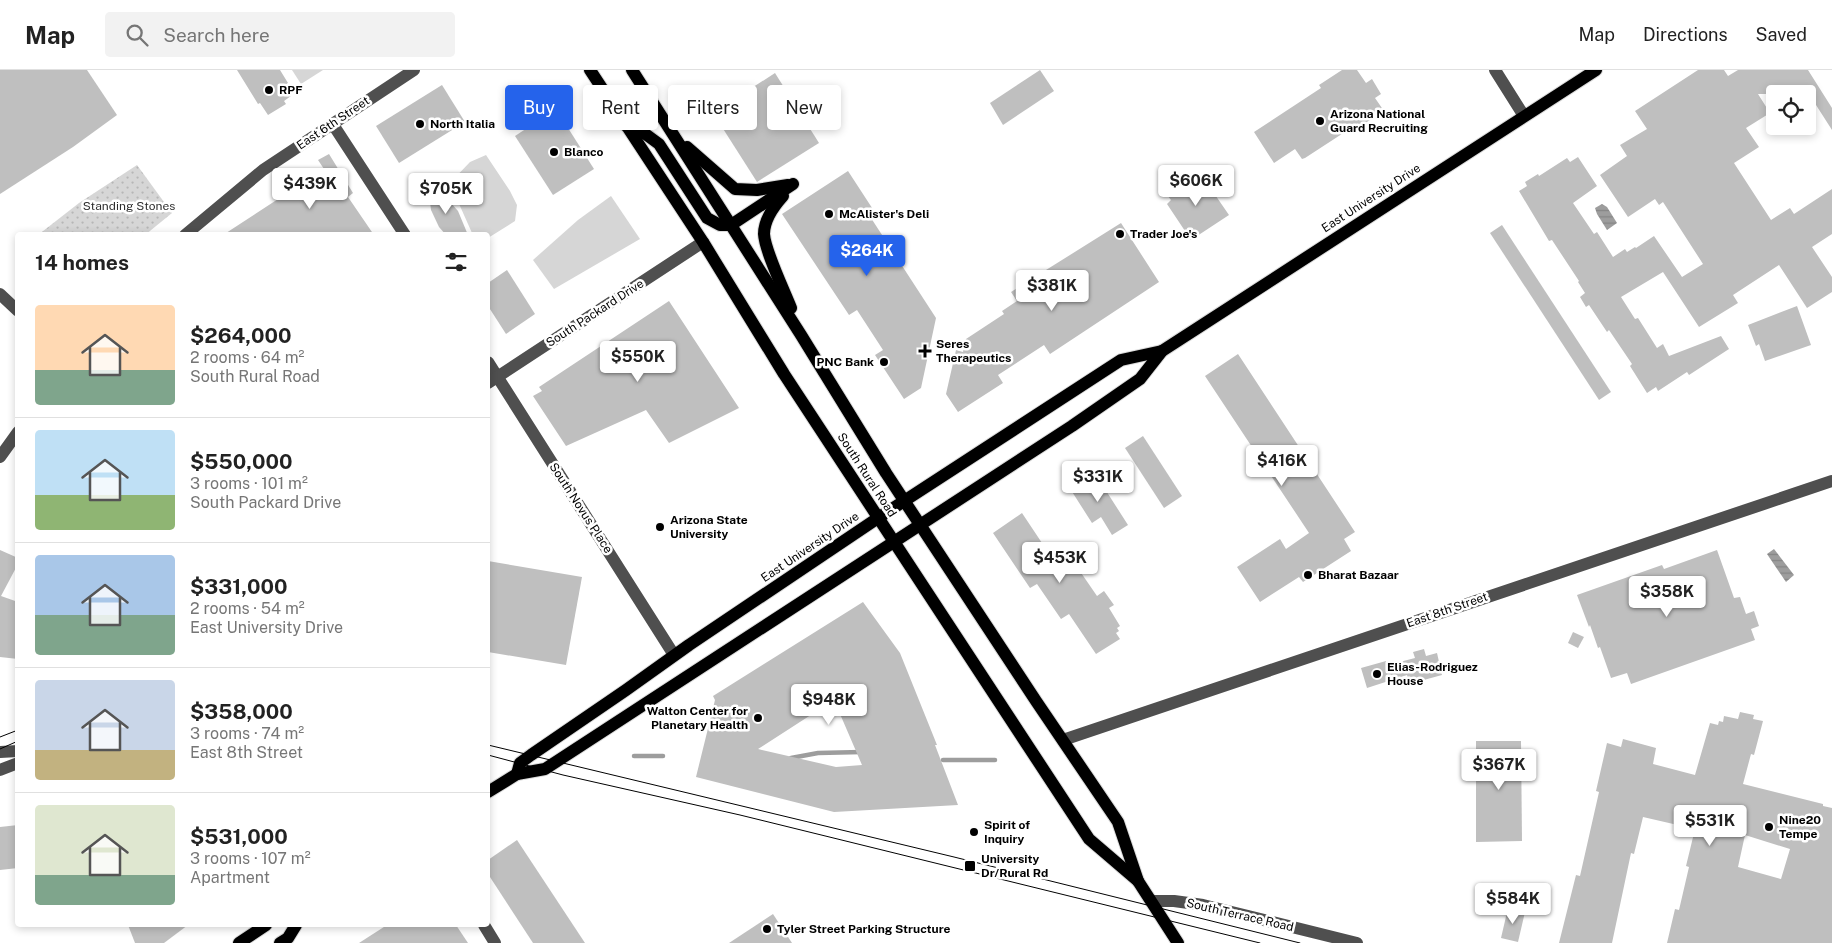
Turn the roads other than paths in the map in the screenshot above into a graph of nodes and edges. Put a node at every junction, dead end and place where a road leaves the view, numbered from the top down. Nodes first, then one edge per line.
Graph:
1 (414, 70) edge
2 (590, 70) edge
3 (632, 70) edge
4 (1495, 70) edge
5 (1596, 70) edge
6 (600, 85) edge
7 (1524, 116) junction
8 (332, 123) junction
9 (628, 130) edge
10 (637, 130) edge
11 (672, 133) junction
12 (793, 184) junction
13 (731, 225) junction
14 (189, 232) edge
15 (403, 232) edge
16 (703, 242) junction
17 (0, 294) edge
18 (15, 307) edge
19 (801, 335) junction
20 (1162, 351) junction
21 (492, 380) edge
22 (15, 436) edge
23 (0, 457) edge
24 (1832, 481) edge
25 (905, 501) junction
26 (878, 518) junction
27 (921, 526) junction
28 (894, 543) junction
29 (674, 656) junction
30 (1063, 740) junction
31 (15, 751) edge
32 (0, 752) edge
33 (15, 764) edge
34 (0, 770) edge
35 (517, 774) junction
36 (490, 791) edge
37 (1138, 881) junction
38 (1152, 901) junction
39 (263, 927) edge
40 (295, 927) edge
41 (485, 927) edge
42 (239, 943) edge
43 (280, 943) edge
44 (495, 943) edge
45 (1178, 943) edge
46 (1357, 943) edge

1 - 8 street, East 6th Street
2 - 6 main road, South Rural Road
3 - 11 main road, South Rural Road
4 - 7 street
5 - 7 main road, East University Drive
7 - 20 main road, East University Drive
8 - 14 street, East 6th Street
8 - 15 street
9 - 16 main road, South Rural Road
10 - 13 main road
11 - 12 main road
11 - 13 main road, South Rural Road
12 - 13 main road
12 - 19 main road
13 - 19 main road, South Rural Road
16 - 21 street, South Packard Drive
16 - 26 main road, South Rural Road
17 - 18 street
19 - 25 main road, South Rural Road
20 - 25 main road, East University Drive
20 - 27 main road, East University Drive
21 - 29 street, South Novus Place
22 - 23 street
24 - 30 street, East 8th Street
25 - 26 main road, East University Drive
25 - 27 main road, South Rural Road
26 - 28 main road, South Rural Road
26 - 29 main road, East University Drive
27 - 28 main road, East University Drive
27 - 30 main road, South Rural Road
28 - 35 main road, East University Drive
28 - 37 main road, South Rural Road
29 - 35 main road, East University Drive
30 - 37 main road, South Rural Road
31 - 32 street
33 - 34 street
35 - 36 main road, East University Drive
37 - 38 main road, South Rural Road
38 - 45 main road, South Rural Road
38 - 46 street, South Terrace Road
39 - 42 main road
40 - 43 main road
41 - 44 street

